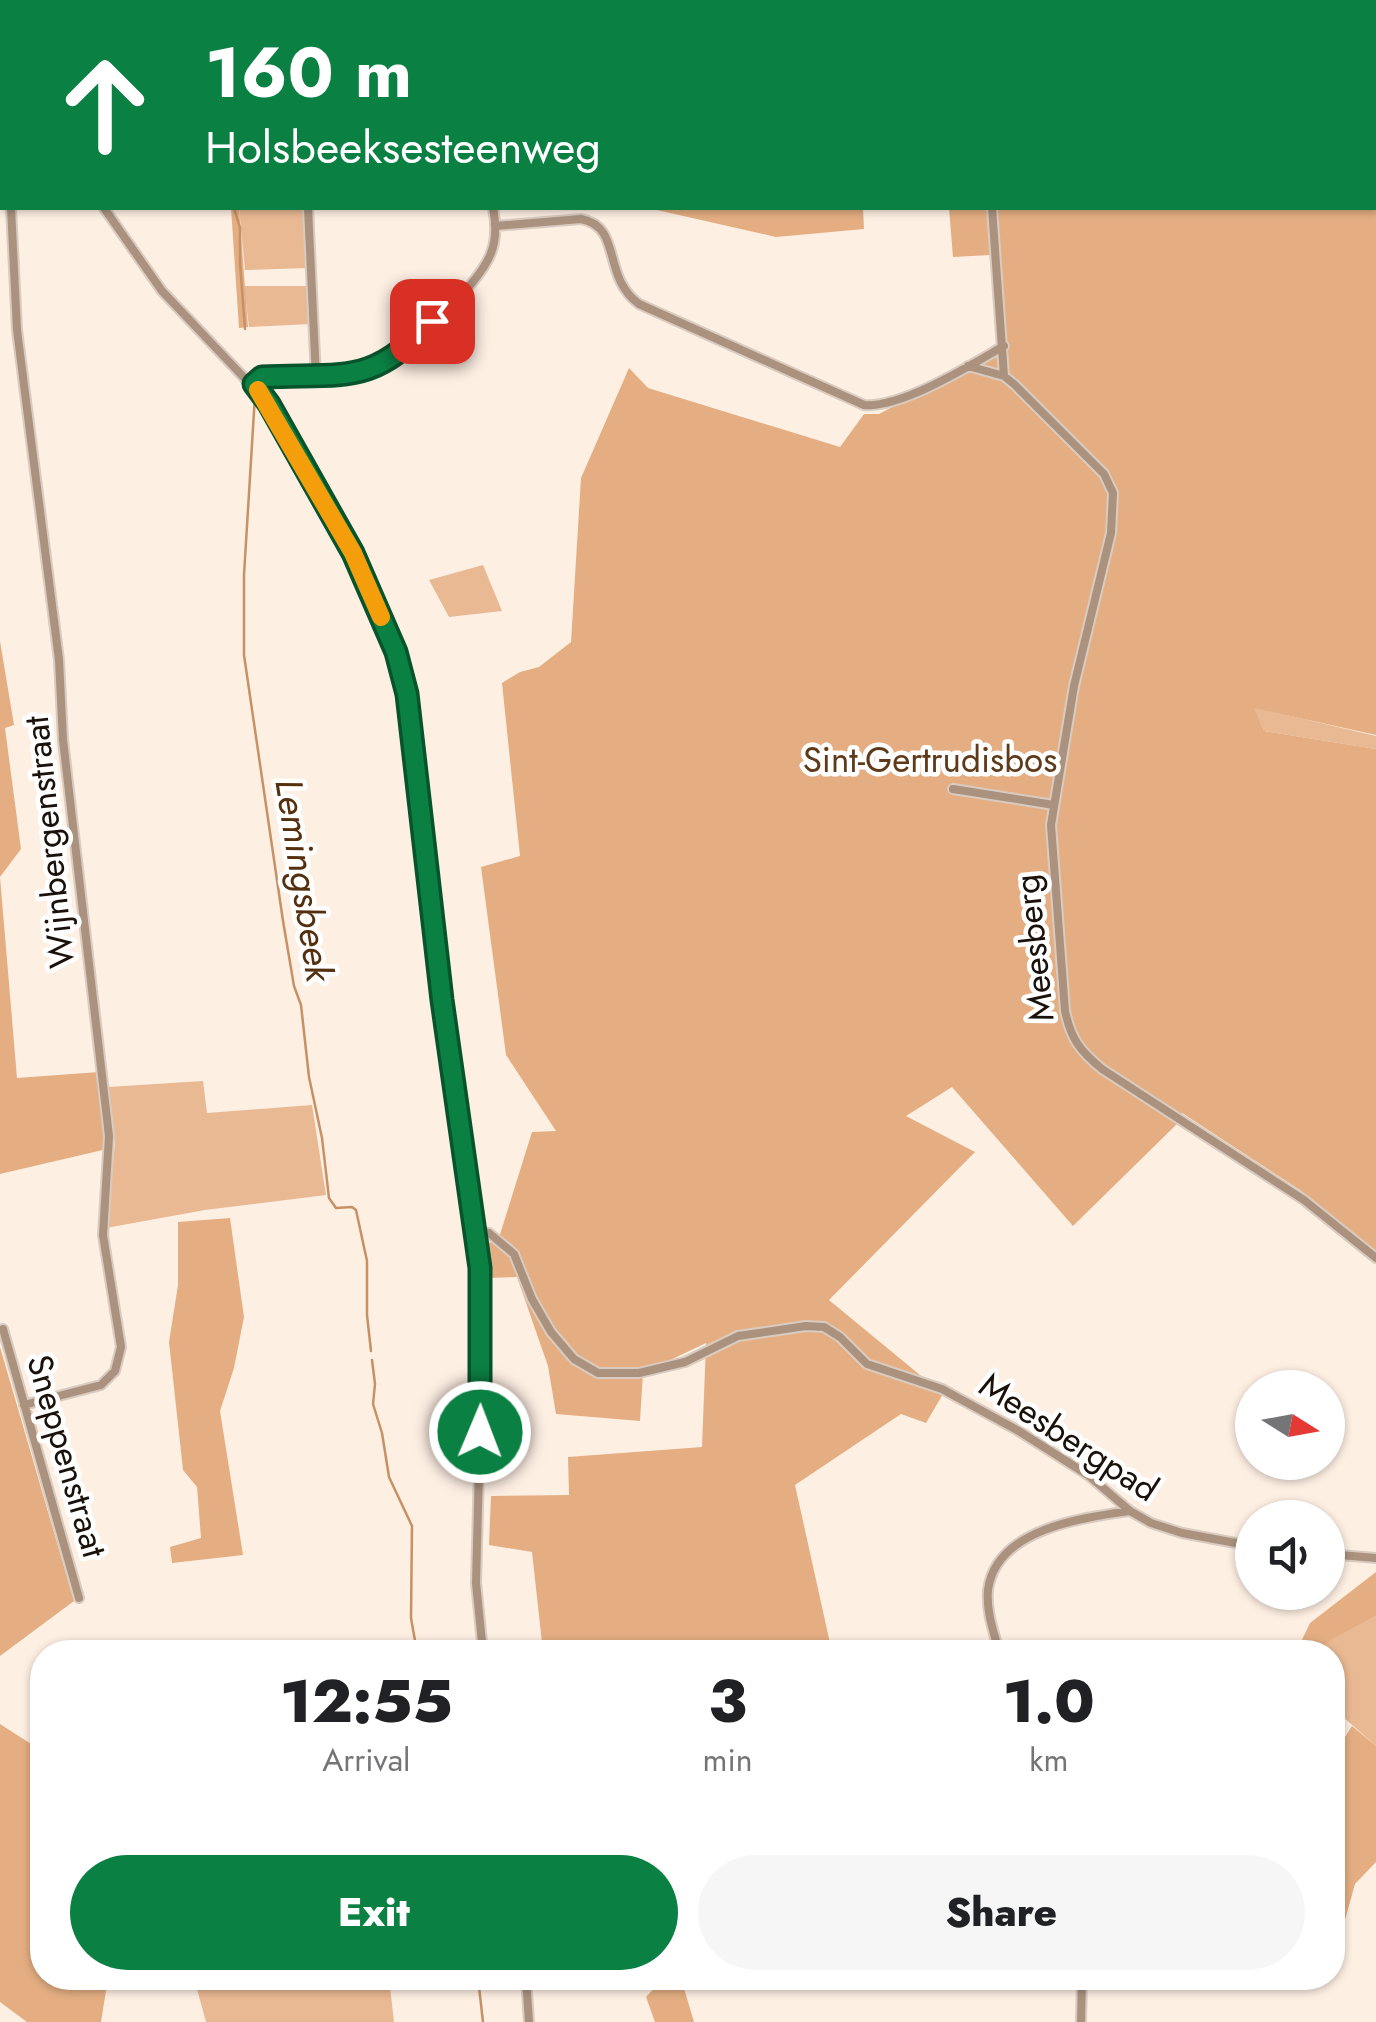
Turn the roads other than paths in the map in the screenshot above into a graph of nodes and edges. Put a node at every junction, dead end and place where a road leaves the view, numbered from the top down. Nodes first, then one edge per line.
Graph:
1 (11, 210) edge
2 (105, 210) edge
3 (308, 210) edge
4 (493, 210) edge
5 (992, 210) edge
6 (495, 226) junction
7 (1004, 346) junction
8 (968, 366) junction
9 (1004, 376) junction
10 (316, 377) junction
11 (254, 384) junction
12 (953, 789) dead end
13 (1054, 805) junction
14 (475, 1230) junction
15 (1376, 1258) edge
16 (2, 1329) dead end
17 (24, 1405) junction
18 (1130, 1511) junction
19 (1235, 1543) edge
20 (1345, 1555) edge
21 (1376, 1558) edge
22 (79, 1598) dead end
23 (482, 1640) edge
24 (996, 1640) edge
25 (527, 1990) edge
26 (1082, 1990) edge
27 (529, 2022) edge
28 (1081, 2022) edge

1 - 17 street, Wijnbergenstraat
2 - 11 street
3 - 10 street
4 - 6 street
5 - 7 street
6 - 8 street
6 - 10 street
7 - 8 street
7 - 9 street
8 - 9 street
9 - 13 street, Meesberg
10 - 11 street
11 - 14 street
12 - 13 street
13 - 15 street, Meesberg
14 - 18 street, Meesbergpad
14 - 23 street
16 - 17 street, Sneppenstraat
17 - 22 street, Sneppenstraat
18 - 19 street, Meesbergpad
18 - 24 street
20 - 21 street
25 - 27 street
26 - 28 street

